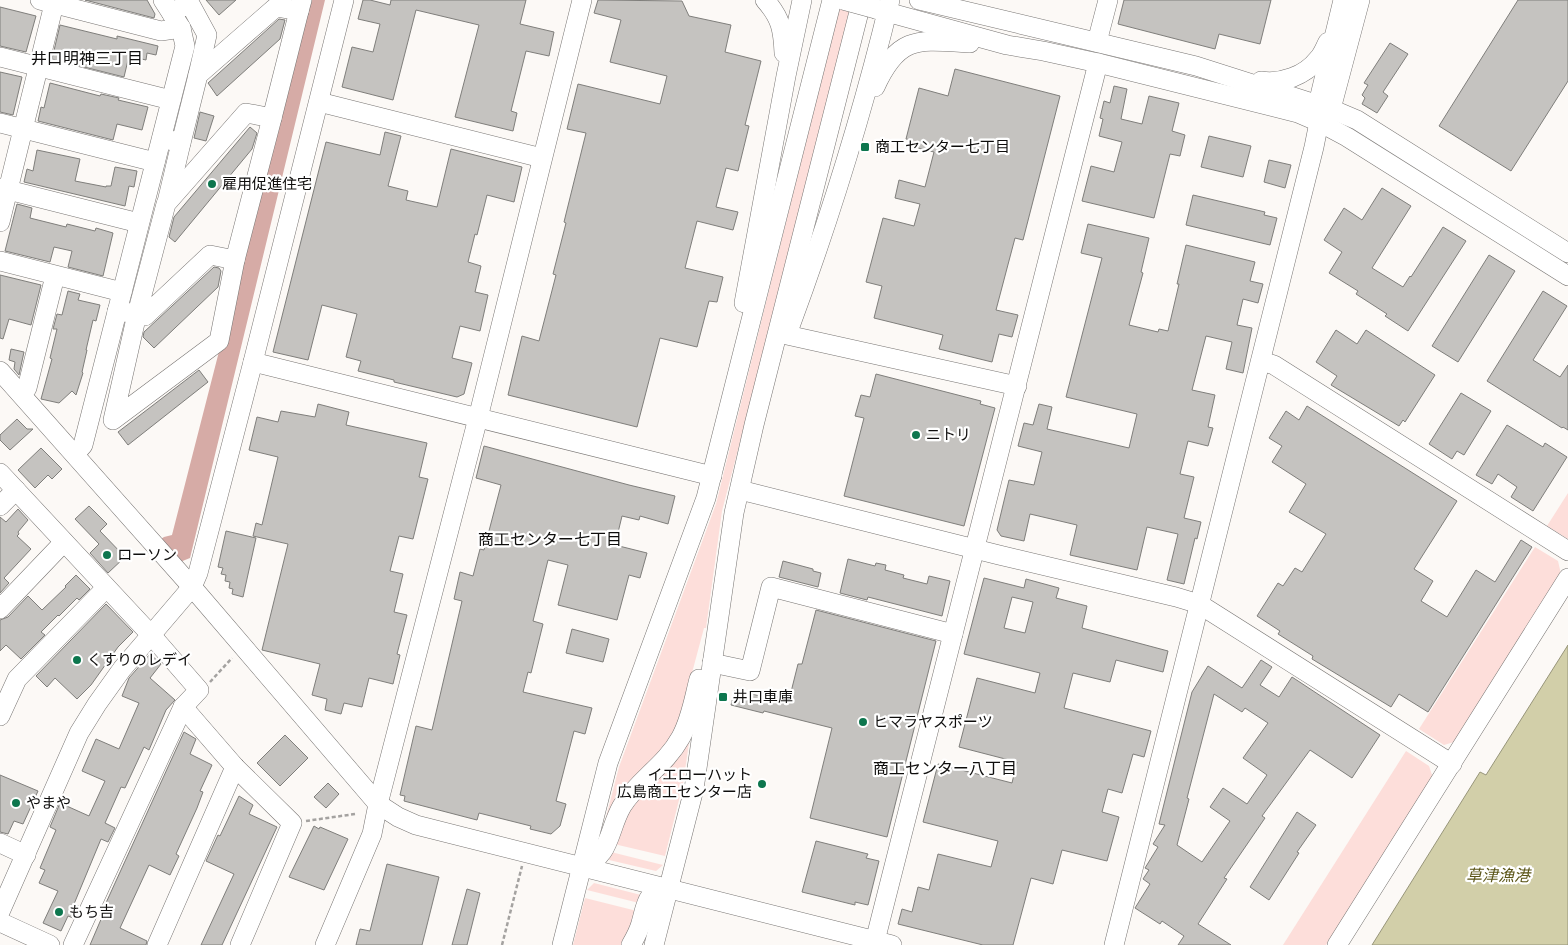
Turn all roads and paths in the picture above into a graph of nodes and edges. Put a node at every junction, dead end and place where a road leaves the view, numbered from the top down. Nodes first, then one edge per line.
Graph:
1 (344, 0) edge
2 (582, 0) edge
3 (766, 0) edge
4 (802, 0) edge
5 (832, 0) edge
6 (843, 0) edge
7 (919, 0) edge
8 (965, 0) edge
9 (1108, 0) edge
10 (1360, 0) edge
11 (50, 1) edge
12 (190, 1) edge
13 (300, 5) edge
14 (879, 5) edge
15 (1341, 5) edge
16 (172, 14) edge
17 (1020, 23) junction
18 (1098, 42) junction
19 (1007, 46) junction
20 (0, 56) edge
21 (1098, 63) junction
22 (39, 66) junction
23 (1196, 66) junction
24 (198, 75) junction
25 (786, 76) junction
26 (171, 100) junction
27 (318, 102) junction
28 (1323, 112) junction
29 (272, 118) junction
30 (0, 123) edge
31 (24, 130) junction
32 (856, 130) junction
33 (162, 138) junction
34 (181, 142) junction
35 (542, 158) junction
36 (156, 162) junction
37 (4, 189) edge
38 (166, 204) junction
39 (1510, 217) junction
40 (0, 222) edge
41 (139, 223) junction
42 (1500, 233) junction
43 (1568, 253) edge
44 (235, 260) junction
45 (0, 261) edge
46 (55, 276) junction
47 (1568, 276) edge
48 (122, 292) junction
49 (117, 311) junction
50 (137, 314) junction
51 (787, 335) junction
52 (1261, 360) junction
53 (253, 362) junction
54 (0, 371) edge
55 (1017, 386) junction
56 (21, 394) junction
57 (478, 418) junction
58 (754, 425) junction
59 (723, 427) junction
60 (75, 454) junction
61 (0, 472) edge
62 (712, 476) junction
63 (16, 490) junction
64 (740, 490) junction
65 (0, 506) edge
66 (64, 542) junction
67 (975, 549) junction
68 (1568, 551) edge
69 (1568, 578) edge
70 (192, 587) junction
71 (106, 588) junction
72 (721, 602) junction
73 (1199, 604) junction
74 (0, 609) edge
75 (953, 634) junction
76 (152, 636) junction
77 (234, 656) dead end
78 (712, 663) junction
79 (199, 690) junction
80 (183, 707) junction
81 (0, 716) edge
82 (1452, 764) junction
83 (235, 767) junction
84 (378, 804) junction
85 (355, 814) dead end
86 (292, 823) junction
87 (0, 843) edge
88 (26, 855) junction
89 (522, 865) dead end
90 (582, 866) junction
91 (669, 889) junction
92 (0, 912) edge
93 (0, 922) edge
94 (881, 944) edge
95 (50, 945) edge
96 (74, 945) edge
97 (157, 945) edge
98 (240, 945) edge
99 (325, 945) edge
100 (502, 945) edge
101 (562, 945) edge
102 (631, 945) edge
103 (654, 945) edge
104 (1114, 945) edge
105 (1337, 945) edge

1 - 27 street
2 - 35 street
3 - 25 street
4 - 25 street
5 - 59 street
6 - 14 street, bridge
7 - 17 street
8 - 17 street
9 - 18 street
10 - 28 street
11 - 16 street
11 - 22 street
12 - 16 street
12 - 24 street
13 - 24 street
13 - 29 street
14 - 19 street
14 - 32 street
14 - 58 street
15 - 23 street
15 - 28 street
16 - 26 street
17 - 18 street
18 - 23 street
19 - 21 street
19 - 32 street
20 - 22 street
21 - 28 street
21 - 55 street
22 - 26 street
22 - 31 street
23 - 28 street
24 - 34 street
25 - 59 street
26 - 33 street
27 - 35 street
27 - 53 street
28 - 39 street
28 - 42 street
28 - 52 street
29 - 38 street
29 - 44 street
30 - 31 street
31 - 36 street
31 - 37 street
32 - 51 street
33 - 34 street
33 - 36 street
34 - 38 street
35 - 57 street
36 - 41 street
37 - 40 street
37 - 41 street
38 - 50 street
39 - 42 street
39 - 43 street
41 - 48 street
42 - 47 street
44 - 50 street
44 - 50 street
45 - 46 street
46 - 48 street
46 - 56 street
48 - 49 street
49 - 50 street
49 - 60 street
51 - 55 street
51 - 58 street
52 - 68 street
52 - 73 street
53 - 57 street
53 - 70 street
54 - 56 street
55 - 67 street
56 - 60 street
57 - 62 street
57 - 84 street
58 - 64 street
59 - 62 street
60 - 70 street
61 - 63 street
62 - 90 street
63 - 65 street
63 - 66 street
64 - 67 street
64 - 72 street
66 - 71 street
66 - 74 street
67 - 73 street
67 - 75 street
69 - 82 street
70 - 76 street
70 - 84 street
71 - 76 street
71 - 81 street
72 - 78 street
72 - 90 street
73 - 82 street
73 - 104 street
75 - 78 street
75 - 94 street
76 - 79 street
76 - 88 street
77 - 79 path
78 - 91 street
79 - 80 street
80 - 83 street
80 - 96 street
82 - 105 street
83 - 86 street
83 - 97 street
84 - 90 street
84 - 99 street
85 - 86 path
86 - 98 street
87 - 88 street
88 - 92 street
89 - 100 path
90 - 91 street
90 - 101 street
91 - 94 street
91 - 102 street
91 - 103 street
93 - 95 street

